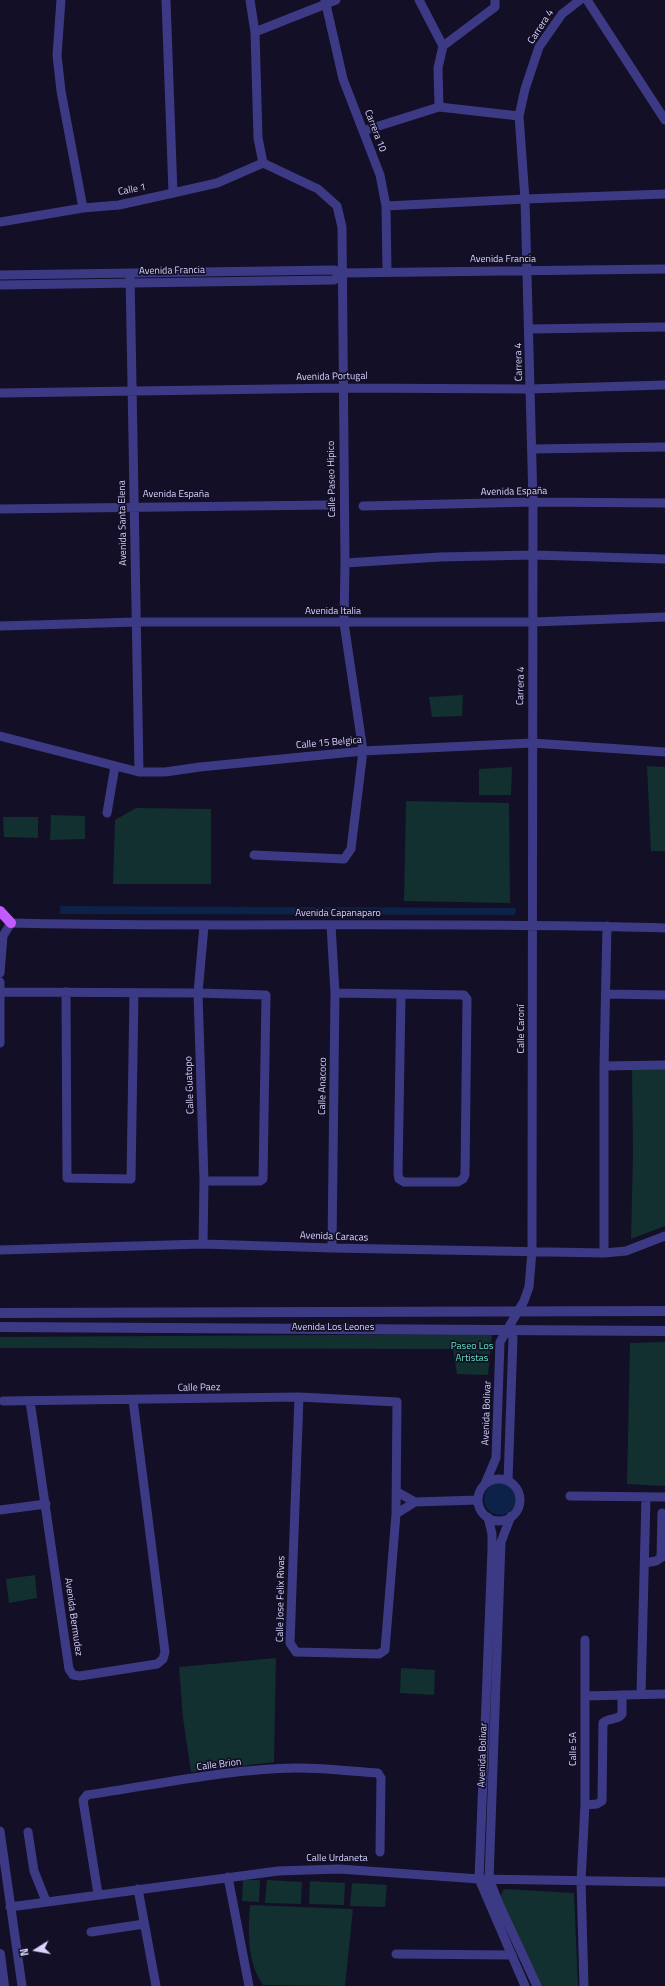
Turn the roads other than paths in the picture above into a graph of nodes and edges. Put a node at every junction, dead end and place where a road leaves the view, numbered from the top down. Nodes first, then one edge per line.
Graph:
1 (61, 0) edge
2 (166, 0) edge
3 (250, 0) edge
4 (336, 0) edge
5 (419, 0) edge
6 (495, 0) edge
7 (580, 0) edge
8 (587, 0) edge
9 (325, 2) edge
10 (255, 32) junction
11 (443, 46) junction
12 (439, 107) junction
13 (519, 116) junction
14 (665, 120) edge
15 (363, 131) junction
16 (263, 162) junction
17 (172, 193) junction
18 (665, 194) edge
19 (525, 199) junction
20 (386, 206) junction
21 (83, 208) junction
22 (0, 222) edge
23 (665, 269) edge
24 (528, 271) junction
25 (387, 272) junction
26 (342, 273) junction
27 (0, 275) edge
28 (130, 278) junction
29 (0, 285) edge
30 (665, 327) edge
31 (529, 329) junction
32 (665, 385) edge
33 (342, 388) junction
34 (530, 389) junction
35 (131, 392) junction
36 (0, 394) edge
37 (665, 447) edge
38 (532, 449) junction
39 (533, 502) junction
40 (665, 503) edge
41 (328, 505) dead end
42 (363, 506) dead end
43 (134, 507) junction
44 (0, 509) edge
45 (533, 555) junction
46 (665, 559) edge
47 (345, 563) junction
48 (665, 617) edge
49 (136, 622) junction
50 (533, 622) junction
51 (344, 623) junction
52 (0, 626) edge
53 (0, 736) edge
54 (532, 743) junction
55 (363, 751) junction
56 (665, 752) edge
57 (115, 766) junction
58 (139, 772) junction
59 (107, 813) dead end
60 (254, 855) dead end
61 (0, 911) edge
62 (11, 923) junction
63 (331, 924) junction
64 (533, 924) junction
65 (204, 926) junction
66 (607, 926) junction
67 (665, 928) edge
68 (0, 973) edge
69 (0, 982) edge
70 (1, 992) edge
71 (66, 992) junction
72 (134, 992) junction
73 (198, 993) junction
74 (334, 993) junction
75 (606, 994) junction
76 (401, 995) junction
77 (665, 995) edge
78 (0, 1043) edge
79 (665, 1065) edge
80 (604, 1066) junction
81 (204, 1180) junction
82 (665, 1236) edge
83 (202, 1244) junction
84 (332, 1248) junction
85 (0, 1250) edge
86 (532, 1251) junction
87 (604, 1253) junction
88 (665, 1310) edge
89 (517, 1312) junction
90 (0, 1313) edge
91 (0, 1327) edge
92 (509, 1329) junction
93 (665, 1331) edge
94 (299, 1397) junction
95 (133, 1400) junction
96 (2, 1401) dead end
97 (30, 1401) junction
98 (397, 1402) joint
99 (508, 1481) junction
100 (485, 1484) junction
101 (397, 1492) junction
102 (570, 1496) dead end
103 (646, 1497) junction
104 (665, 1497) edge
105 (478, 1500) junction
106 (415, 1502) junction
107 (46, 1504) junction
108 (0, 1510) edge
109 (662, 1513) dead end
110 (396, 1514) junction
111 (511, 1516) junction
112 (488, 1517) junction
113 (663, 1556) edge
114 (645, 1563) junction
115 (585, 1640) dead end
116 (641, 1694) junction
117 (665, 1694) edge
118 (622, 1695) junction
119 (585, 1696) junction
120 (585, 1805) junction
121 (0, 1831) edge
122 (28, 1832) dead end
123 (380, 1852) dead end
124 (228, 1877) junction
125 (479, 1879) junction
126 (489, 1879) junction
127 (582, 1881) junction
128 (665, 1882) edge
129 (138, 1889) junction
130 (98, 1894) junction
131 (46, 1901) junction
132 (10, 1907) junction
133 (144, 1924) junction
134 (91, 1932) dead end
135 (0, 1954) edge
136 (396, 1954) dead end
137 (512, 1955) junction
138 (4, 1986) edge
139 (22, 1986) edge
140 (156, 1986) edge
141 (249, 1986) edge
142 (525, 1986) edge
143 (537, 1986) edge
144 (584, 1986) edge

1 - 21 street
2 - 17 street
3 - 10 street
4 - 9 street
5 - 11 street
6 - 11 street
7 - 13 street, Carrera 4
8 - 14 street
9 - 10 street
9 - 15 street, Carrera 10
10 - 16 street
11 - 12 street
12 - 13 street
12 - 15 street
13 - 19 street, Carrera 4
15 - 20 street, Carrera 10
16 - 17 street, Calle 1
16 - 26 street, Calle Paseo Hipico
17 - 21 street, Calle 1
18 - 19 street
19 - 20 street
19 - 24 street, Carrera 4
20 - 25 street, Carrera 10
21 - 22 street, Calle 1
23 - 24 street, Avenida Francia
24 - 25 street, Avenida Francia
24 - 31 street, Carrera 4
25 - 26 street, Avenida Francia
26 - 28 street, Avenida Francia
26 - 33 street, Calle Paseo Hipico
27 - 28 street, Avenida Francia
28 - 29 street, Avenida Francia
28 - 35 street, Avenida Santa Elena
30 - 31 street
31 - 34 street, Carrera 4
32 - 34 street, Avenida Portugal
33 - 34 street, Avenida Portugal
33 - 35 street, Avenida Portugal
33 - 47 street, Calle Paseo Hipico
34 - 38 street, Carrera 4
35 - 36 street, Avenida Portugal
35 - 43 street, Avenida Santa Elena
37 - 38 street
38 - 39 street, Carrera 4
39 - 40 street, Avenida España
39 - 42 street, Avenida España
39 - 45 street, Carrera 4
41 - 43 street, Avenida España
43 - 44 street, Avenida España
43 - 49 street, Avenida Santa Elena
45 - 46 street
45 - 47 street
45 - 50 street, Carrera 4
47 - 51 street, Calle Paseo Hipico
48 - 50 street, Avenida Italia
49 - 51 street, Avenida Italia
49 - 52 street, Avenida Italia
49 - 58 street, Avenida Santa Elena
50 - 51 street, Avenida Italia
50 - 54 street, Carrera 4
51 - 55 street, Calle Paseo Hipico
53 - 57 street, Calle 15 Belgica
54 - 55 street, Calle 15 Belgica
54 - 56 street, Calle 15 Belgica
54 - 64 street, Calle Caroní
55 - 58 street, Calle 15 Belgica
55 - 60 street, Calle Paseo Hipico
57 - 58 street, Calle 15 Belgica
57 - 59 street
61 - 62 main road
62 - 65 street, Avenida Capanaparo
62 - 68 street
63 - 64 street, Avenida Capanaparo
63 - 65 street, Avenida Capanaparo
63 - 74 street, Calle Anacoco
64 - 66 street, Avenida Capanaparo
64 - 86 street, Calle Caroní
65 - 73 street, Calle Guatopo
66 - 67 street, Avenida Capanaparo
66 - 75 street
69 - 70 street
70 - 71 street
70 - 78 street
71 - 72 street
71 - 72 street
72 - 73 street
73 - 81 street, Calle Guatopo
73 - 81 street
74 - 76 street
74 - 84 street, Calle Anacoco
75 - 77 street
75 - 80 street
76 - 76 street
79 - 80 street
80 - 87 street
81 - 83 street, Calle Guatopo
82 - 87 street, Avenida Caracas
83 - 84 street, Avenida Caracas
83 - 85 street, Avenida Caracas
84 - 86 street, Avenida Caracas
86 - 87 street, Avenida Caracas
86 - 89 street, Calle Caroní
88 - 89 street, Avenida Los Leones
89 - 90 street, Avenida Los Leones
89 - 92 street, Avenida Bolivar
91 - 92 street, Avenida Los Leones
92 - 93 street, Avenida Los Leones
92 - 99 street
92 - 100 street, Avenida Bolivar
94 - 95 street, Calle Paez
94 - 98 street, Calle Paez
94 - 110 street, Calle Jose Felix Rivas
95 - 97 street, Calle Paez
95 - 107 street, Avenida Bermudez
96 - 97 street, Calle Paez
97 - 107 street, Avenida Bermudez
98 - 101 street, Calle Jose Felix Rivas
99 - 100 street
99 - 111 street, Avenida Bolivar
100 - 105 street, Avenida Bolivar
101 - 106 street
101 - 110 street, Calle Jose Felix Rivas
102 - 103 street
103 - 104 street
103 - 114 street
105 - 106 street
105 - 112 street, Avenida Bolivar
106 - 110 street
107 - 108 street
109 - 113 street
111 - 112 street
111 - 126 street, Avenida Bolivar
112 - 125 street, Avenida Bolivar
113 - 114 street
114 - 116 street
115 - 119 street, Calle 5A
116 - 117 street
116 - 118 street
118 - 119 street
118 - 120 street
119 - 120 street, Calle 5A
120 - 127 street, Calle 5A
121 - 132 street
122 - 131 street
123 - 130 street, Calle Brion
124 - 125 street, Calle Urdaneta
124 - 129 street, Calle Urdaneta
124 - 141 street
125 - 126 street, Calle Urdaneta
125 - 137 street, Avenida Bolivar
126 - 127 street, Calle Urdaneta
126 - 143 street, Avenida Bolivar
127 - 128 street, Calle Urdaneta
127 - 144 street, Calle 5A
129 - 130 street, Calle Urdaneta
129 - 133 street
130 - 131 street, Calle Urdaneta
131 - 132 street, Calle Urdaneta
132 - 139 street
133 - 134 street
133 - 140 street
135 - 138 street
136 - 137 street
137 - 142 street, Avenida Bolivar

